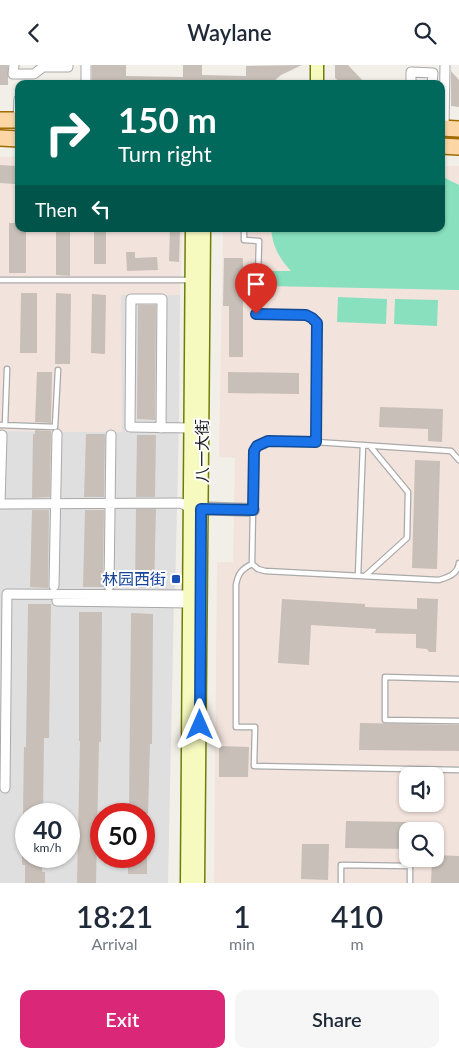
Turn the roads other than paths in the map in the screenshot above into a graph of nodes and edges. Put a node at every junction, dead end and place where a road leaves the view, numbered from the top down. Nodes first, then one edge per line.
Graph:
1 (14, 65) edge
2 (68, 65) edge
3 (86, 65) edge
4 (317, 65) edge
5 (445, 65) edge
6 (19, 79) edge
7 (86, 80) edge
8 (317, 80) edge
9 (411, 80) edge
10 (432, 80) edge
11 (0, 120) edge
12 (15, 120) edge
13 (448, 129) edge
14 (0, 138) edge
15 (15, 139) edge
16 (445, 146) edge
17 (459, 147) edge
18 (192, 232) edge
19 (204, 232) edge
20 (244, 232) edge
21 (0, 280) edge
22 (197, 280) junction
23 (7, 369) dead end
24 (58, 370) dead end
25 (161, 427) junction
26 (2, 428) edge
27 (190, 428) junction
28 (57, 434) dead end
29 (112, 435) dead end
30 (316, 442) junction
31 (363, 445) junction
32 (370, 445) junction
33 (459, 460) edge
34 (0, 503) edge
35 (56, 503) junction
36 (110, 503) junction
37 (195, 509) junction
38 (253, 510) junction
39 (459, 563) edge
40 (252, 564) junction
41 (358, 576) junction
42 (365, 576) junction
43 (54, 586) dead end
44 (109, 586) dead end
45 (189, 599) junction
46 (57, 601) dead end
47 (459, 679) edge
48 (3, 719) edge
49 (459, 721) edge
50 (459, 771) edge
51 (5, 788) dead end
52 (187, 883) edge
53 (198, 883) edge
54 (340, 883) edge
55 (410, 883) edge

1 - 6 street
2 - 6 street
3 - 7 street
4 - 8 main road
5 - 13 street
9 - 10 street
11 - 12 main road
14 - 15 main road
16 - 17 main road
18 - 22 main road, 八一大街
19 - 22 main road, 八一大街
20 - 30 lane
21 - 22 lane
22 - 27 main road, 八一大街
22 - 37 main road, 八一大街
23 - 26 lane
24 - 26 lane
25 - 25 street
25 - 27 street
26 - 34 street
27 - 37 main road, 八一大街
28 - 35 street
29 - 36 street
30 - 31 lane
30 - 38 lane
31 - 32 lane
31 - 41 lane
32 - 33 lane
32 - 42 lane
34 - 35 street
35 - 36 street
35 - 43 street
36 - 37 street
36 - 44 street
37 - 38 street
37 - 45 main road, 八一大街
37 - 53 main road, 八一大街
38 - 40 lane
39 - 42 lane
40 - 41 lane
40 - 50 lane
41 - 42 lane
45 - 46 street
45 - 48 street
45 - 52 main road, 八一大街
47 - 49 lane
48 - 51 street
54 - 55 lane

